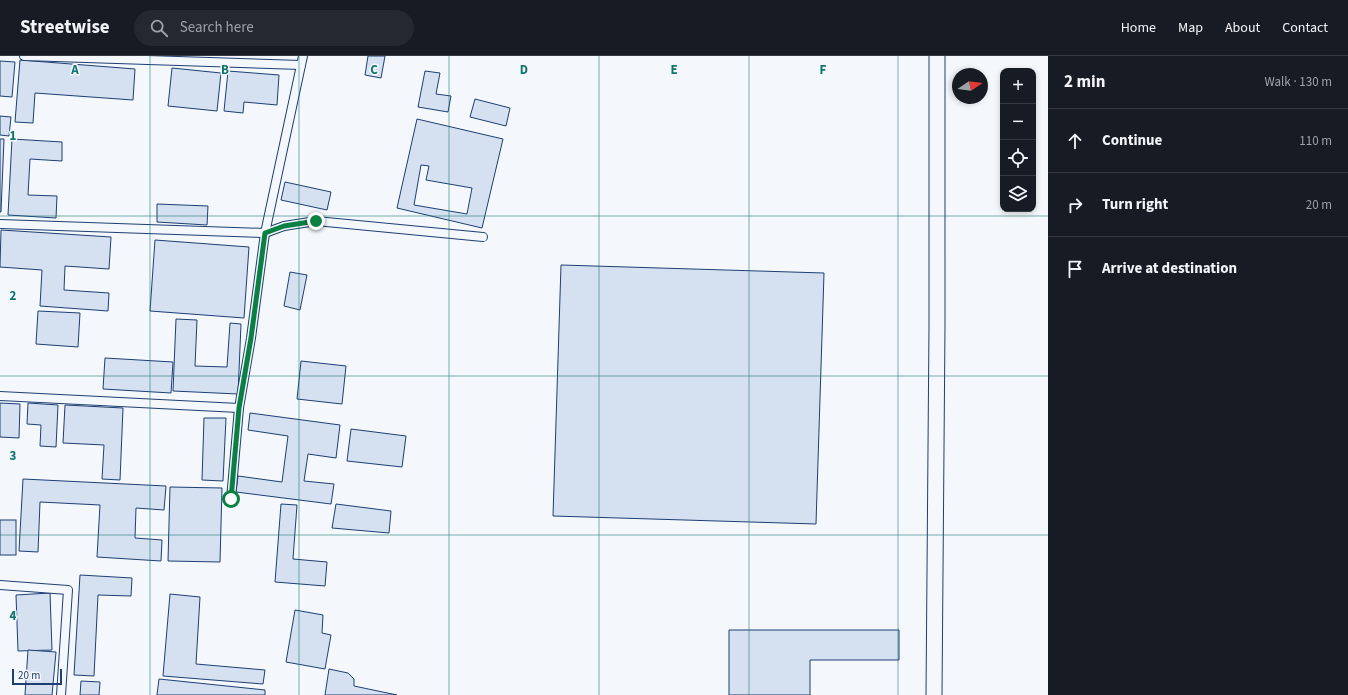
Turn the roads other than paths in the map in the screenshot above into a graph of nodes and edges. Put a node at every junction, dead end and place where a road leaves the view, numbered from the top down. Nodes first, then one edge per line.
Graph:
1 (24, 56) edge
2 (937, 56) edge
3 (302, 60) edge
4 (0, 224) edge
5 (265, 233) junction
6 (483, 237) dead end
7 (0, 396) edge
8 (239, 408) junction
9 (231, 499) dead end
10 (0, 585) edge
11 (61, 695) edge
12 (934, 695) edge

1 - 3 lane
2 - 12 street
3 - 5 lane
4 - 5 lane
5 - 6 lane
5 - 8 lane
7 - 8 lane
8 - 9 lane
10 - 11 lane

